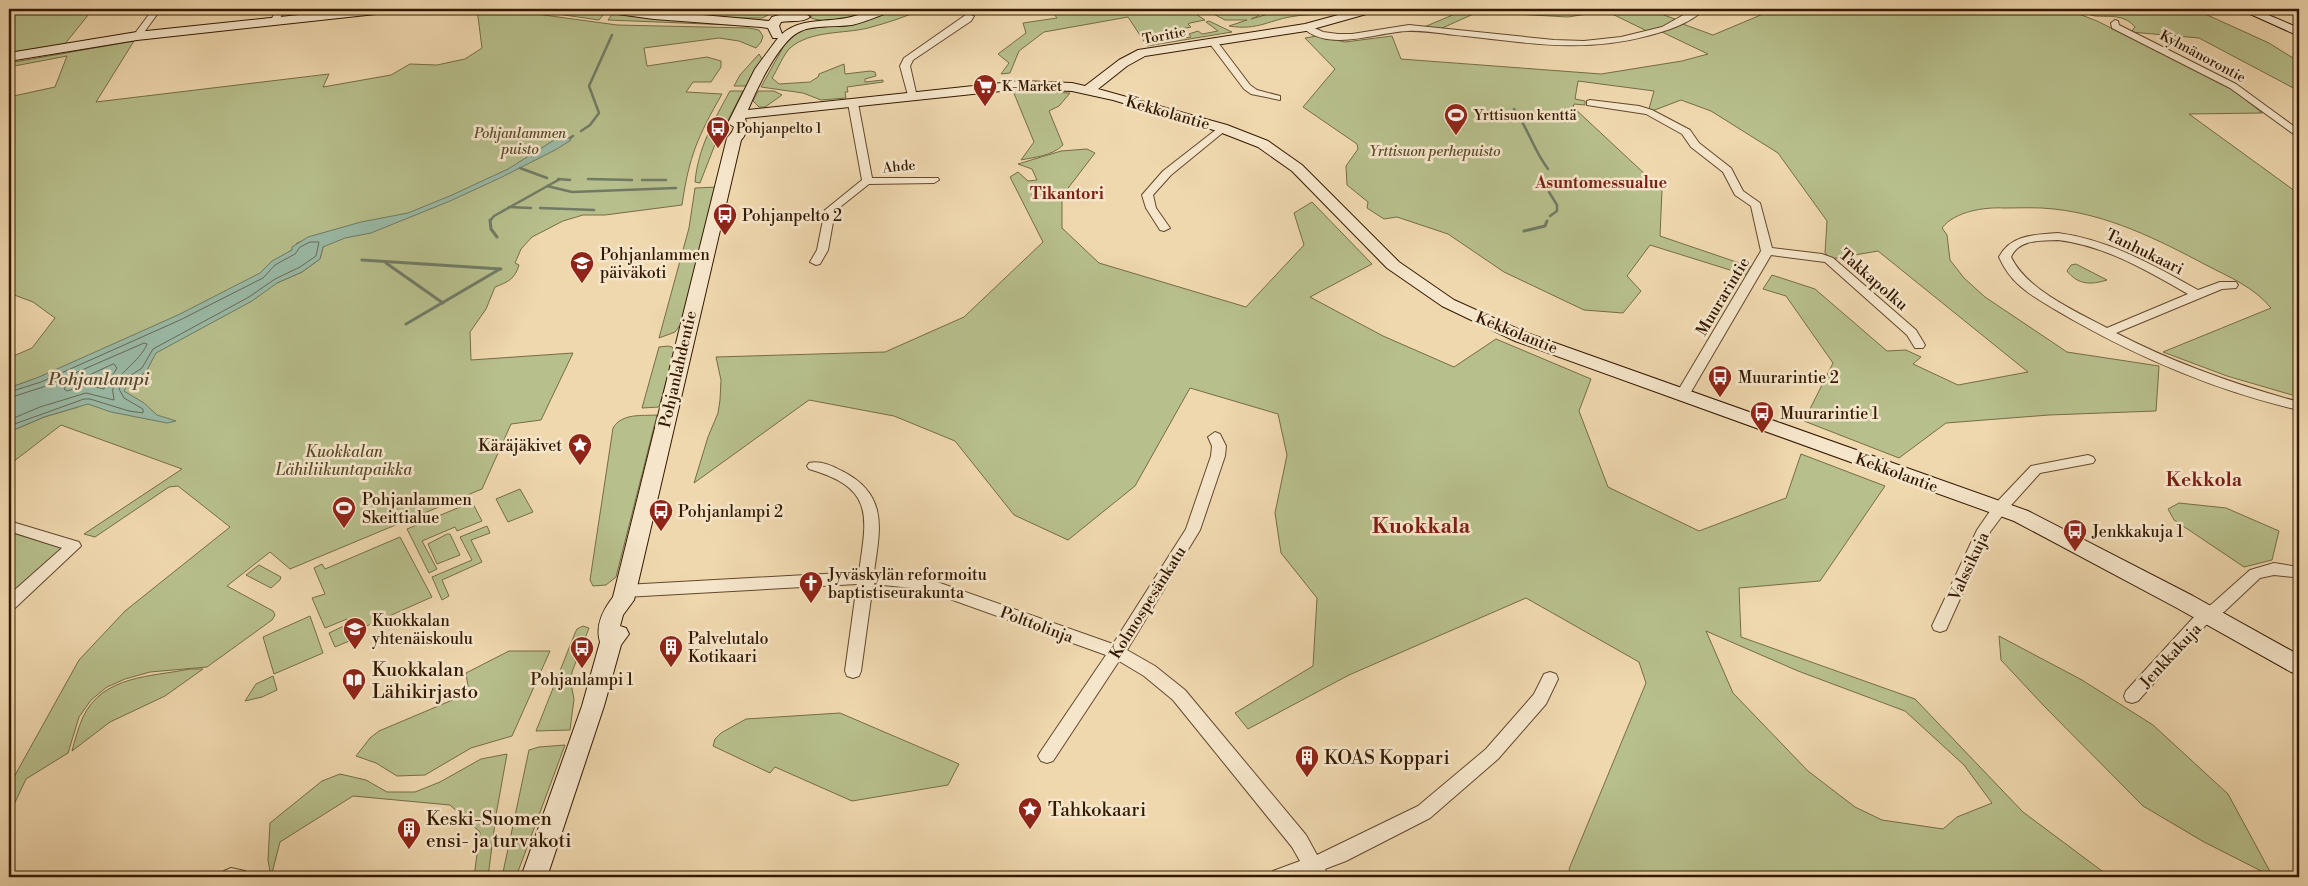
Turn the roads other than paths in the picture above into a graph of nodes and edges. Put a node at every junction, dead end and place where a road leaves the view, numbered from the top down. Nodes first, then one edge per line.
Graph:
1 (157, 9) edge
2 (281, 9) edge
3 (386, 9) edge
4 (610, 9) edge
5 (888, 9) edge
6 (1372, 9) edge
7 (1697, 9) edge
8 (2267, 9) edge
9 (2248, 10) edge
10 (970, 16) dead end
11 (782, 19) edge
12 (275, 20) junction
13 (803, 20) edge
14 (2116, 23) dead end
15 (1306, 27) junction
16 (2299, 32) edge
17 (138, 36) junction
18 (1213, 42) junction
19 (778, 44) junction
20 (9, 57) edge
21 (1088, 90) junction
22 (912, 97) junction
23 (1277, 98) dead end
24 (1590, 103) dead end
25 (853, 104) junction
26 (739, 118) junction
27 (1222, 128) junction
28 (2299, 136) edge
29 (934, 180) dead end
30 (867, 181) junction
31 (1164, 228) dead end
32 (1767, 251) junction
33 (816, 262) dead end
34 (2232, 284) dead end
35 (2198, 295) junction
36 (2106, 333) junction
37 (1919, 345) dead end
38 (1682, 394) junction
39 (2299, 406) edge
40 (1215, 437) dead end
41 (2088, 460) dead end
42 (814, 466) dead end
43 (2000, 508) junction
44 (9, 526) edge
45 (2293, 571) dead end
46 (866, 578) junction
47 (624, 596) junction
48 (9, 604) edge
49 (2209, 616) junction
50 (1940, 626) dead end
51 (1116, 652) junction
52 (2299, 666) edge
53 (853, 671) dead end
54 (1550, 679) dead end
55 (2132, 696) dead end
56 (1047, 756) dead end
57 (1317, 871) edge
58 (231, 877) edge
59 (238, 877) edge
60 (534, 877) edge
61 (1280, 877) edge

1 - 17 street
2 - 12 street
3 - 12 street
4 - 11 street
5 - 13 main road
6 - 15 street, Toritie
7 - 15 street
8 - 9 street
9 - 16 street
10 - 22 street
11 - 13 street
11 - 13 main road
11 - 19 main road
12 - 17 street
13 - 19 street, Pohjanlahdentie
14 - 28 street, Kylmänorontie
15 - 18 street, Toritie
17 - 20 street
18 - 21 street, Toritie
18 - 23 street
19 - 26 main road, Pohjanlahdentie
21 - 22 street, Kekkolantie
21 - 27 street, Kekkolantie
22 - 25 street, Kekkolantie
24 - 32 street, Muurarintie
25 - 26 street, Kekkolantie
25 - 30 street
26 - 47 street, Pohjanlahdentie
27 - 31 street
27 - 38 street, Kekkolantie
29 - 30 street, Ahde
30 - 33 street
32 - 37 street, Takkapolku
32 - 38 street, Muurarintie
34 - 35 street, Tanhukaari
35 - 36 street, Tanhukaari
35 - 36 street, Tanhukaari
36 - 39 street, Tanhukaari
38 - 43 street, Kekkolantie
40 - 51 street, Kolmospesänkatu
41 - 43 street, Valssikuja
42 - 46 street
43 - 49 street, Kekkolantie
43 - 50 street, Valssikuja
44 - 48 street
45 - 49 street, Jenkkakuja
46 - 47 street, Polttolinja
46 - 51 street, Polttolinja
46 - 53 street
47 - 60 street, Pohjanlahdentie
49 - 52 street, Kekkolantie
49 - 55 street, Jenkkakuja
51 - 56 street, Kolmospesänkatu
51 - 57 street, Polttolinja
54 - 57 street
57 - 61 street
58 - 59 street

